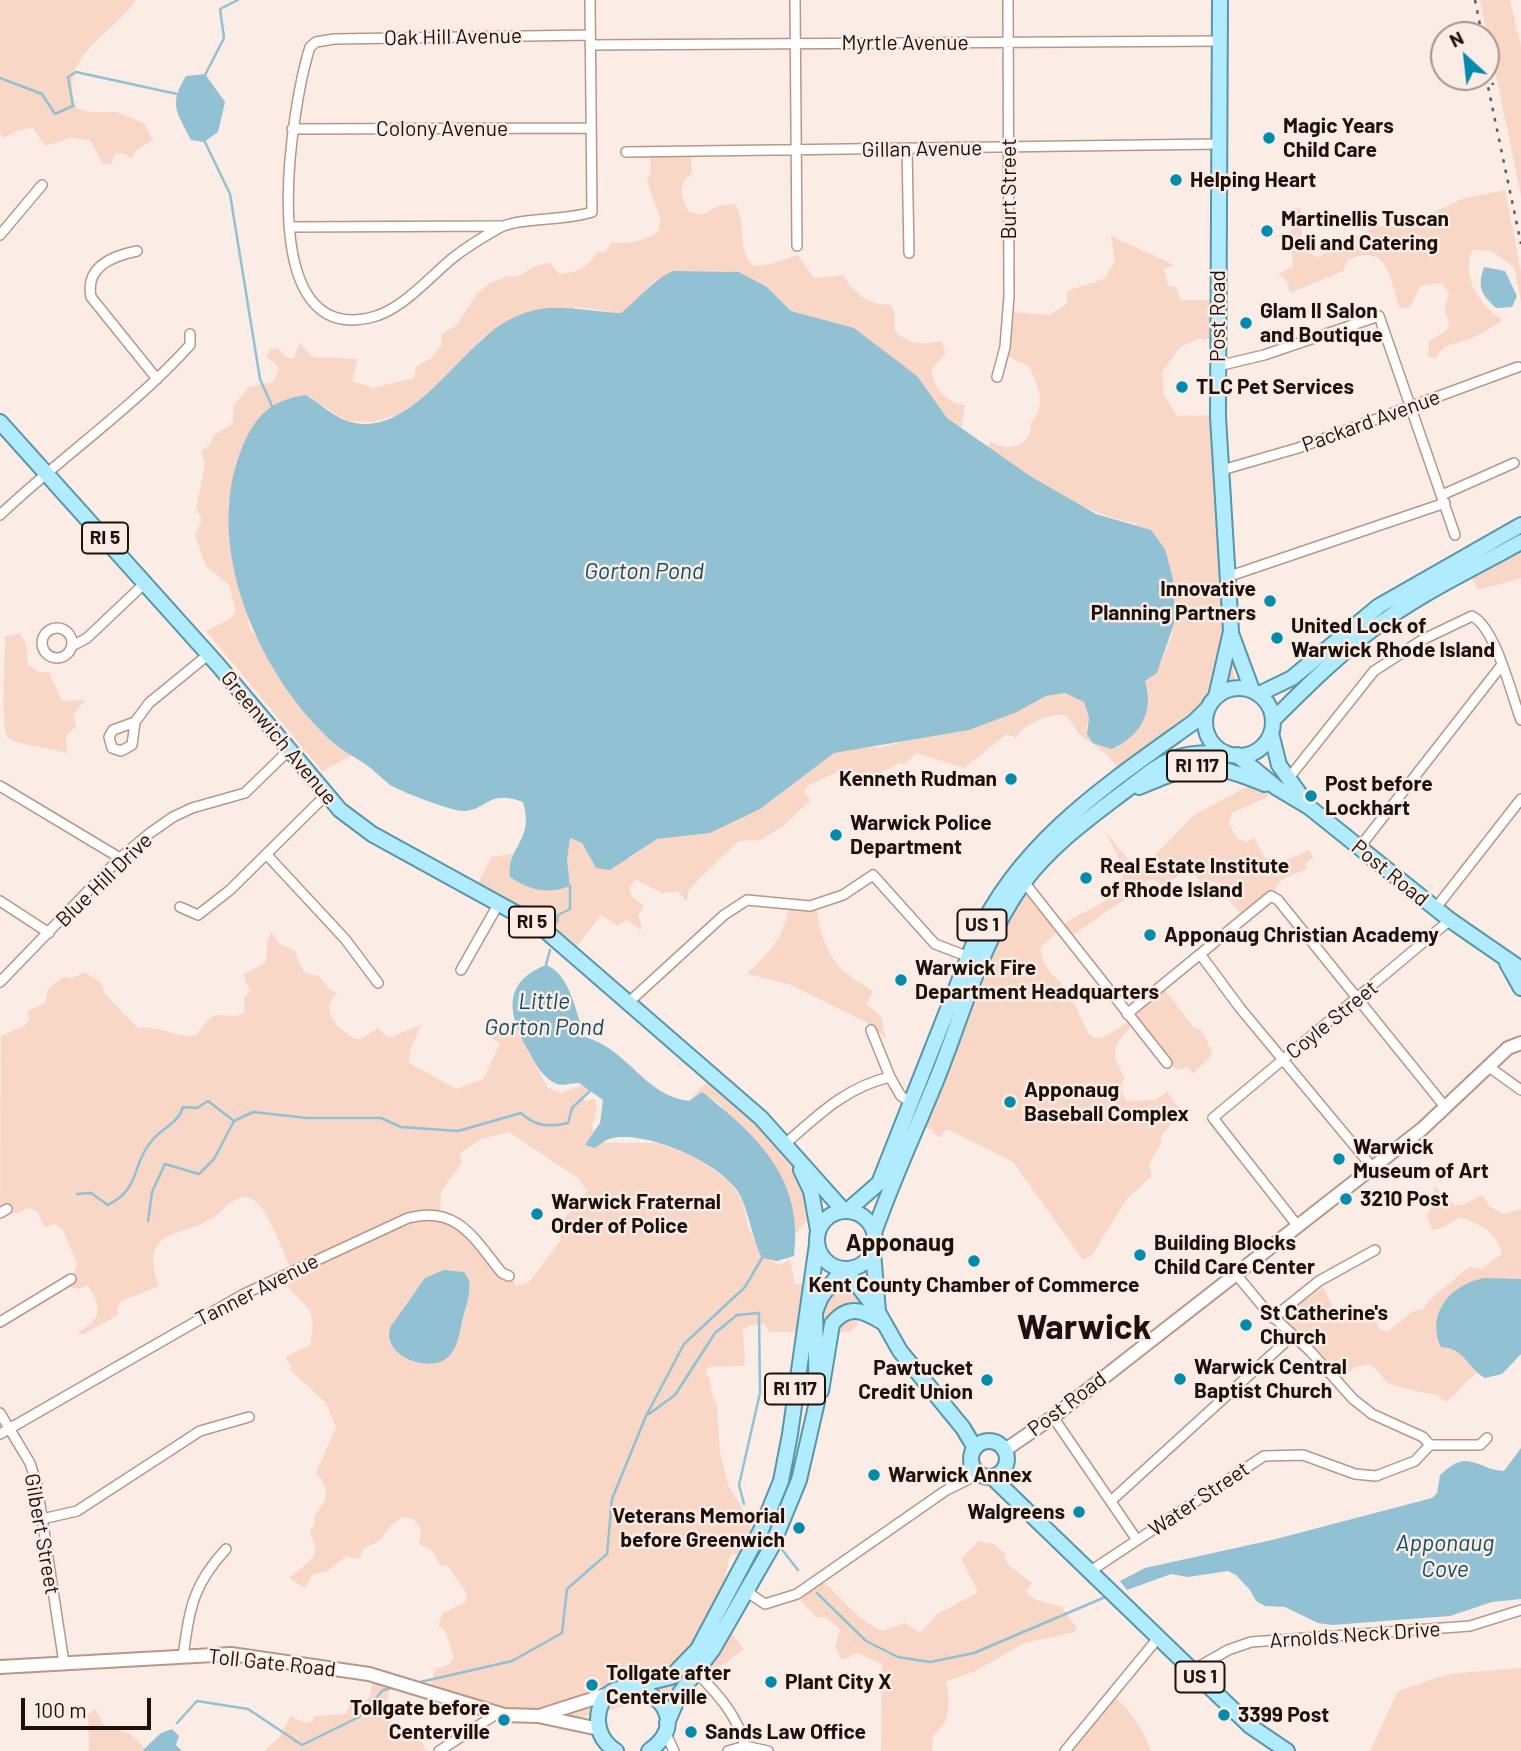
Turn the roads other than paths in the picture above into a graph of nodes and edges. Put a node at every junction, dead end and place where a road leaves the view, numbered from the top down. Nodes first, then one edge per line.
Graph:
1 (590, 0) edge
2 (794, 0) edge
3 (1008, 0) edge
4 (1220, 0) edge
5 (590, 40) junction
6 (1220, 41) junction
7 (1008, 43) junction
8 (795, 44) junction
9 (591, 128) junction
10 (292, 129) junction
11 (1218, 144) junction
12 (1008, 147) junction
13 (907, 149) junction
14 (795, 150) junction
15 (626, 152) dead end
16 (42, 185) dead end
17 (503, 226) junction
18 (290, 227) junction
19 (0, 234) edge
20 (797, 246) dead end
21 (137, 251) dead end
22 (909, 253) dead end
23 (190, 334) dead end
24 (1218, 366) junction
25 (1518, 367) dead end
26 (997, 377) dead end
27 (157, 379) junction
28 (1411, 406) junction
29 (0, 422) edge
30 (1514, 463) dead end
31 (1222, 470) junction
32 (45, 472) junction
33 (1443, 499) junction
34 (0, 515) edge
35 (1521, 525) edge
36 (1455, 535) dead end
37 (1521, 542) edge
38 (1230, 576) junction
39 (145, 583) junction
40 (1231, 631) junction
41 (72, 646) dead end
42 (209, 654) junction
43 (1501, 666) junction
44 (1255, 692) junction
45 (1212, 702) junction
46 (1521, 720) edge
47 (135, 722) dead end
48 (1272, 727) junction
49 (288, 751) junction
50 (1232, 754) junction
51 (1283, 784) junction
52 (0, 786) edge
53 (326, 795) junction
54 (1118, 796) junction
55 (1521, 799) edge
56 (1359, 848) junction
57 (267, 855) junction
58 (120, 858) junction
59 (1024, 882) junction
60 (0, 901) edge
61 (499, 903) junction
62 (180, 907) dead end
63 (1435, 909) junction
64 (1450, 920) junction
65 (49, 933) junction
66 (1200, 954) junction
67 (969, 957) junction
68 (1507, 962) junction
69 (1521, 969) edge
70 (461, 970) dead end
71 (0, 982) edge
72 (378, 983) dead end
73 (1521, 988) edge
74 (1358, 999) junction
75 (629, 1002) junction
76 (1128, 1014) junction
77 (871, 1030) dead end
78 (1521, 1043) edge
79 (1283, 1059) junction
80 (1167, 1063) dead end
81 (1489, 1067) junction
82 (890, 1077) junction
83 (1521, 1090) edge
84 (912, 1103) junction
85 (1446, 1108) junction
86 (784, 1145) junction
87 (796, 1159) junction
88 (1372, 1167) junction
89 (846, 1211) junction
90 (1297, 1225) junction
91 (874, 1233) junction
92 (818, 1237) junction
93 (1375, 1250) dead end
94 (873, 1252) junction
95 (844, 1269) junction
96 (1235, 1273) junction
97 (509, 1276) dead end
98 (71, 1279) dead end
99 (881, 1318) junction
100 (1273, 1318) junction
101 (0, 1322) edge
102 (1292, 1336) junction
103 (817, 1402) junction
104 (0, 1413) edge
105 (249, 1417) dead end
106 (1053, 1417) junction
107 (9, 1427) junction
108 (0, 1434) edge
109 (1487, 1438) dead end
110 (979, 1445) junction
111 (1430, 1445) junction
112 (1005, 1450) junction
113 (987, 1471) junction
114 (1112, 1500) junction
115 (42, 1518) junction
116 (1137, 1540) junction
117 (226, 1549) dead end
118 (1090, 1572) junction
119 (747, 1588) junction
120 (1521, 1610) edge
121 (1158, 1638) junction
122 (183, 1656) junction
123 (64, 1663) junction
124 (0, 1667) edge
125 (1193, 1670) junction
126 (696, 1672) junction
127 (624, 1689) junction
128 (498, 1713) junction
129 (538, 1716) junction
130 (666, 1728) junction
131 (601, 1739) edge
132 (744, 1746) junction
133 (439, 1751) edge
134 (616, 1751) edge
135 (649, 1751) edge
136 (674, 1751) edge
137 (728, 1751) edge
138 (768, 1751) edge
139 (1065, 1751) edge
140 (1287, 1751) edge

1 - 5 street
2 - 8 street
3 - 7 street, Burt Street
4 - 6 main road, Post Road
5 - 8 street, Myrtle Avenue
5 - 9 street
5 - 10 street, Oak Hill Avenue
6 - 7 street, Myrtle Avenue
6 - 11 main road, Post Road
7 - 8 street, Myrtle Avenue
7 - 12 street, Burt Street
8 - 14 street
9 - 10 street, Colony Avenue
9 - 17 street
10 - 18 street
11 - 12 street, Gillan Avenue
11 - 24 main road, Post Road
12 - 13 street, Gillan Avenue
12 - 26 street, Burt Street
13 - 14 street, Gillan Avenue
13 - 22 street
14 - 15 street, Gillan Avenue
14 - 20 street
16 - 19 street
17 - 18 street
17 - 18 street
21 - 27 street
23 - 27 street
24 - 28 street
24 - 31 main road, Post Road
25 - 28 street, Packard Avenue
27 - 32 street
28 - 31 street, Packard Avenue
28 - 33 street
29 - 32 main road, Greenwich Avenue / RI 5
30 - 33 street
31 - 38 main road, Post Road
32 - 34 street
32 - 39 main road, Greenwich Avenue / RI 5
33 - 36 street
33 - 38 street
35 - 44 main road, US 1
37 - 48 main road, US 1
38 - 40 main road, Post Road
39 - 41 street
39 - 42 main road, Greenwich Avenue / RI 5
40 - 44 main road, Post Road
40 - 45 main road, Post Road
42 - 47 street
42 - 49 main road, Greenwich Avenue / RI 5
43 - 46 street
43 - 51 street
43 - 56 street
44 - 45 main road, US 1
44 - 48 main road, Post Road
45 - 50 main road, Post Road
45 - 67 main road, US 1
48 - 50 main road, US 1
48 - 51 main road, Post Road
49 - 53 main road, Greenwich Avenue / RI 5
49 - 58 street, Blue Hill Drive
50 - 51 main road, Post Road
50 - 54 main road, US 1
51 - 54 main road, RI 117
51 - 56 main road, Post Road / RI 117
52 - 58 street
53 - 57 street
53 - 61 main road, Greenwich Avenue / RI 5
54 - 59 main road, US 1
55 - 63 street
56 - 63 main road, Post Road / RI 117
57 - 62 street
57 - 72 street
58 - 65 street, Blue Hill Drive
59 - 76 street
59 - 91 main road, US 1
60 - 65 street
61 - 70 street
61 - 75 main road, Greenwich Avenue / RI 5
63 - 64 main road, Post Road / RI 117
64 - 68 main road, Post Road / RI 117
64 - 74 street, Coyle Street
65 - 71 street, Blue Hill Drive
66 - 74 street
66 - 76 street
66 - 79 street
67 - 75 street
67 - 84 main road, US 1
68 - 69 main road, Post Road / RI 117
68 - 73 main road, Post Road / RI 117
74 - 79 street, Coyle Street
74 - 85 street
75 - 86 main road, Greenwich Avenue / RI 5
76 - 80 street
77 - 82 street
78 - 81 main road, Post Road
79 - 88 street
79 - 90 street, Coyle Street
81 - 83 street
81 - 85 main road, Post Road
82 - 84 street
82 - 86 street
84 - 89 main road, US 1
85 - 88 main road, Post Road
86 - 87 main road, Greenwich Avenue / RI 5
87 - 89 main road, Greenwich Avenue / RI 5
87 - 92 main road, Greenwich Avenue / RI 5
88 - 90 main road, Post Road
89 - 91 main road
89 - 92 main road, US 1
90 - 96 main road, Post Road
91 - 94 main road, US 1
92 - 95 main road, US 1
92 - 127 main road, RI 117
93 - 100 street
94 - 95 main road, RI 117
94 - 99 main road, US 1
95 - 99 main road, US 1
95 - 103 main road, RI 117
96 - 100 street
96 - 106 main road, Post Road
97 - 107 street, Tanner Avenue
98 - 101 street
99 - 103 main road
99 - 110 main road, US 1
100 - 102 street
102 - 111 street
102 - 114 street
103 - 119 main road, RI 117
104 - 107 street, Gilbert Street
105 - 115 street
106 - 112 main road, Post Road
106 - 114 street
107 - 108 street, Tanner Avenue
107 - 115 street, Gilbert Street
109 - 111 street
110 - 112 main road, US 1
110 - 113 main road
111 - 116 street, Water Street
112 - 113 main road
113 - 118 main road, US 1
113 - 119 street
114 - 116 street
115 - 123 street, Gilbert Street
116 - 118 street, Water Street
117 - 122 street
118 - 121 main road, US 1
119 - 126 main road, RI 117
120 - 125 street, Arnolds Neck Drive
121 - 125 main road, US 1
121 - 139 street
122 - 123 main road, Toll Gate Road
122 - 128 main road, Toll Gate Road
123 - 124 main road, Toll Gate Road
125 - 140 main road, US 1
126 - 130 main road, RI 117
126 - 132 street
127 - 129 main road, Toll Gate Road
127 - 130 main road
127 - 131 main road
128 - 129 main road, Toll Gate Road
128 - 133 street
129 - 131 main road, Toll Gate Road
130 - 135 main road
130 - 136 street
131 - 134 main road
132 - 137 street
132 - 138 street

